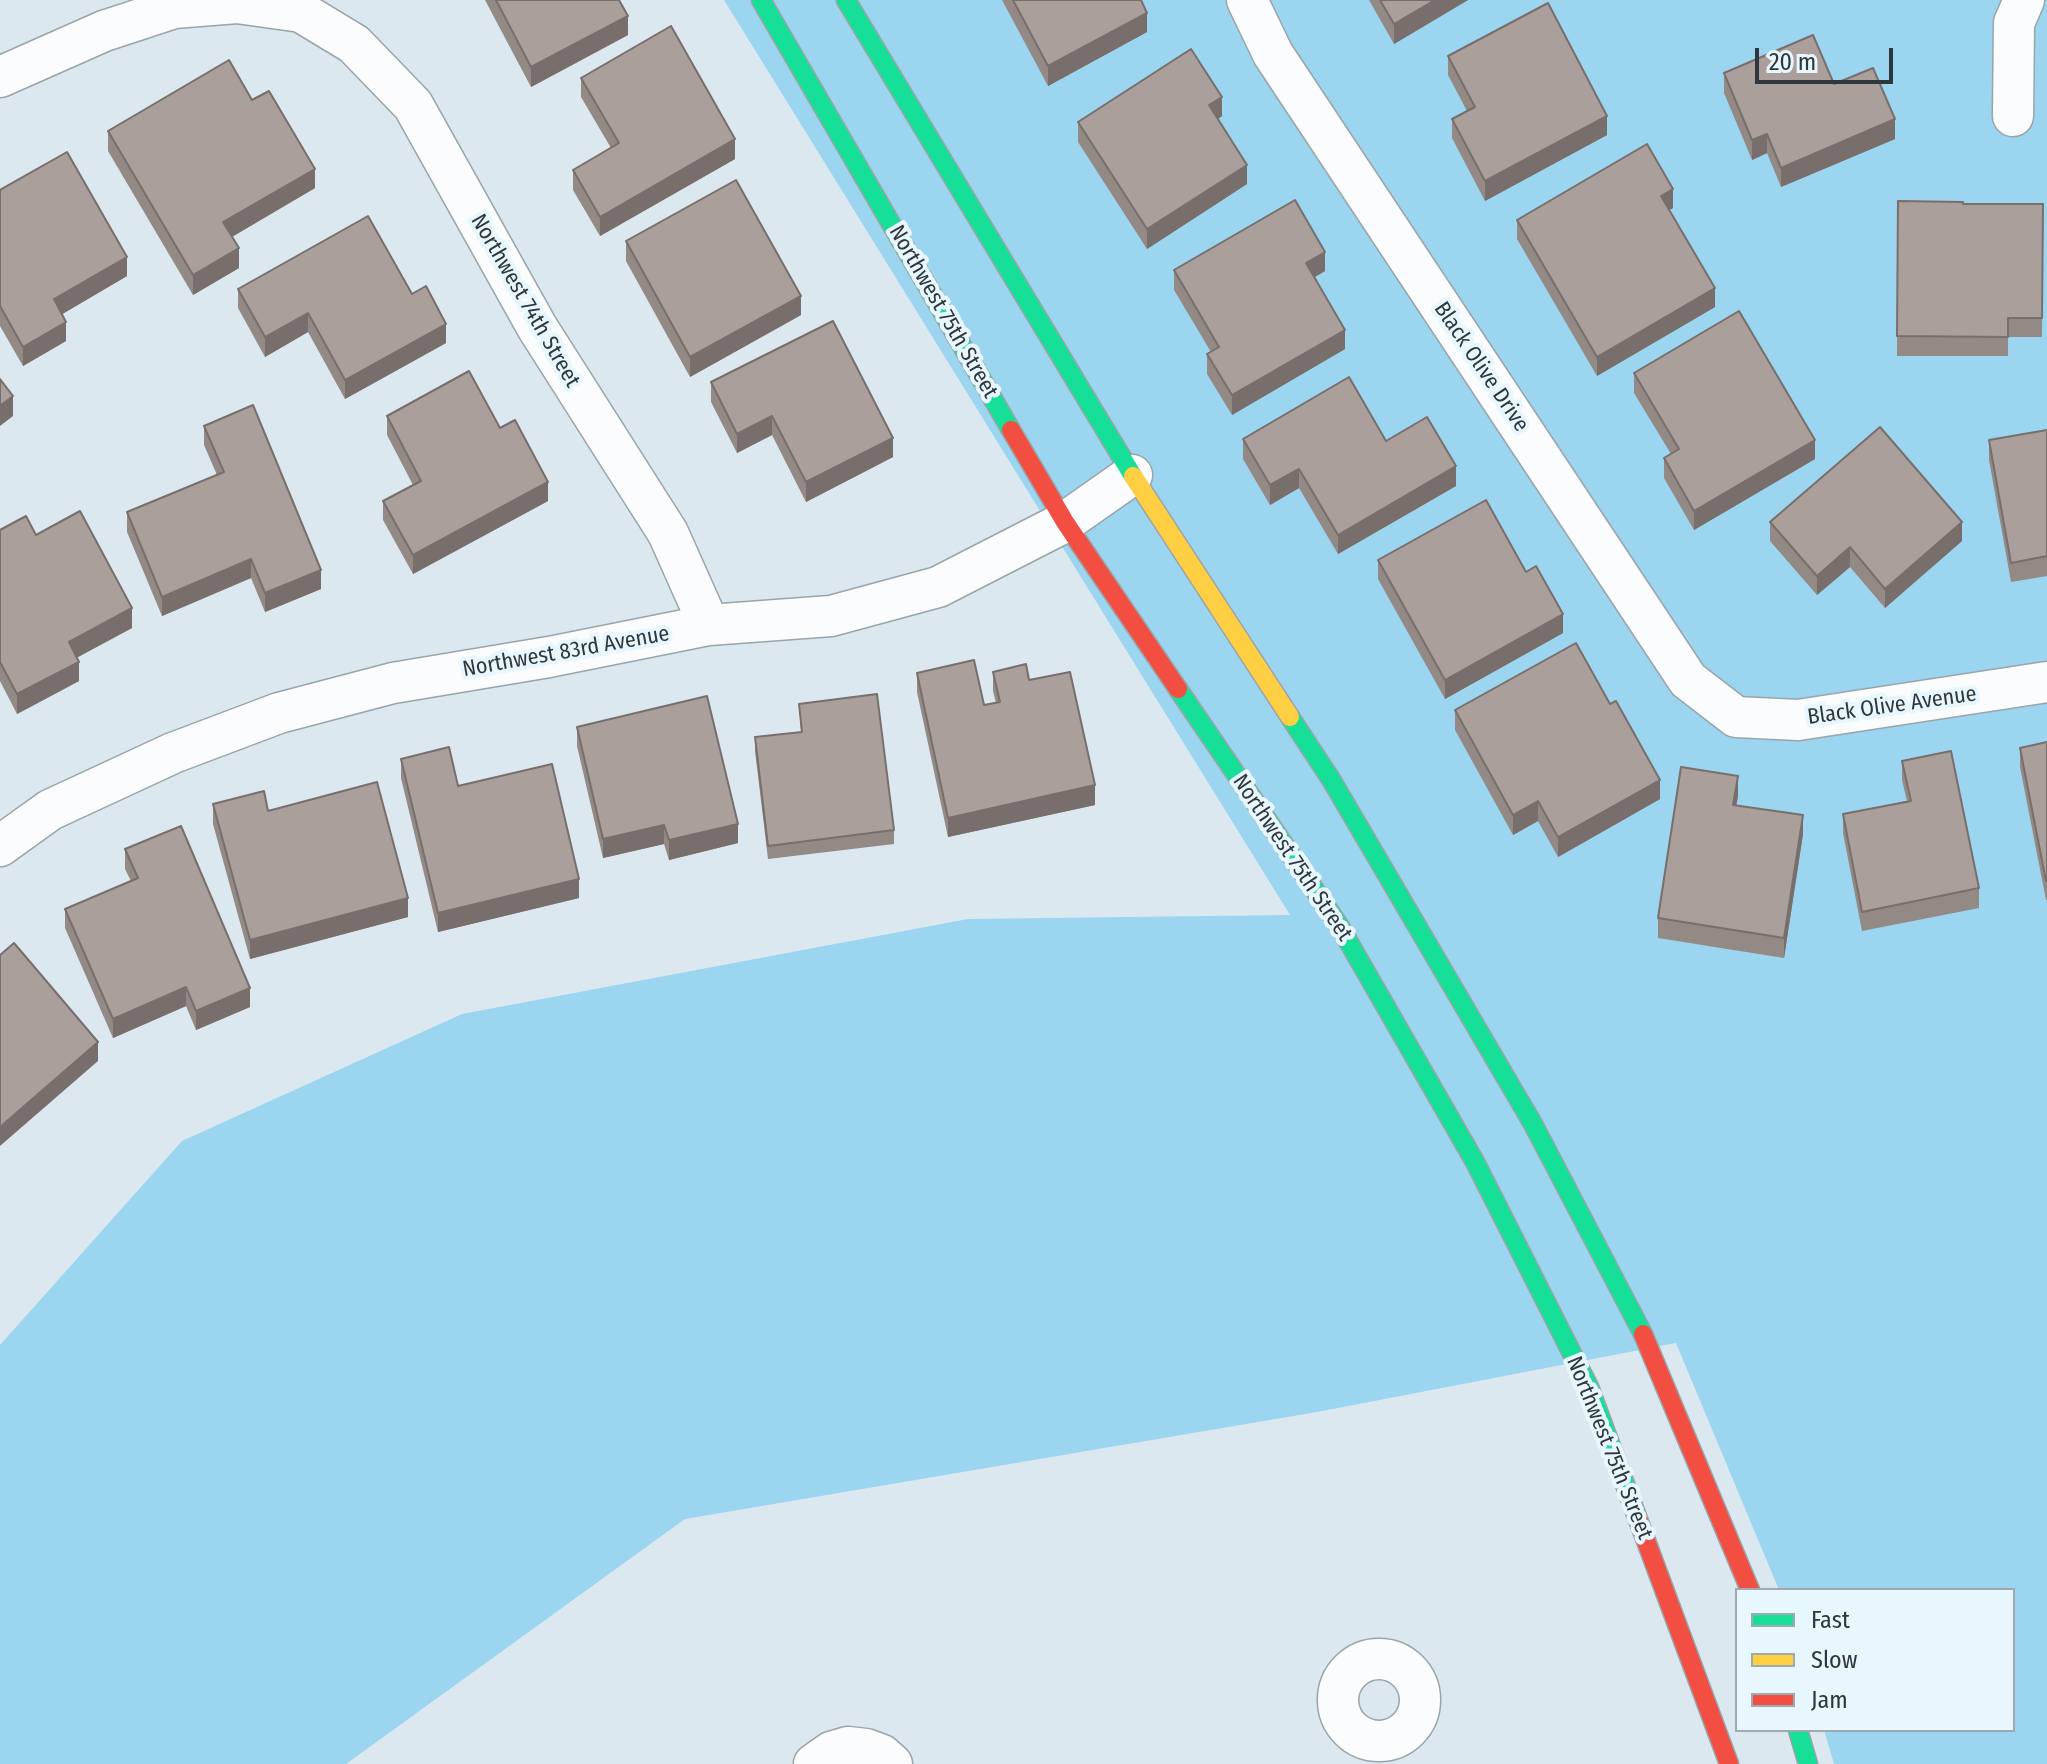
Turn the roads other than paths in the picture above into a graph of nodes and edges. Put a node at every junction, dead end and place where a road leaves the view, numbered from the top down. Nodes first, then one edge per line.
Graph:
1 (761, 0) edge
2 (846, 0) edge
3 (1247, 0) edge
4 (2024, 0) edge
5 (0, 77) edge
6 (2013, 116) dead end
7 (1132, 475) junction
8 (1065, 522) junction
9 (709, 625) junction
10 (2047, 682) edge
11 (1736, 717) joint
12 (0, 846) edge
13 (1749, 1588) edge
14 (1799, 1732) edge
15 (814, 1764) edge
16 (892, 1764) edge
17 (1729, 1764) edge
18 (1808, 1764) edge

1 - 8 street, Northwest 75th Street
2 - 7 street
3 - 11 street, Black Olive Drive
4 - 6 street
5 - 9 street, Northwest 74th Street
7 - 8 street, Northwest 83rd Avenue
7 - 13 street
8 - 9 street, Northwest 83rd Avenue
8 - 17 street, Northwest 75th Street
9 - 12 street, Northwest 83rd Avenue
10 - 11 street, Black Olive Avenue
14 - 18 street
15 - 16 street

